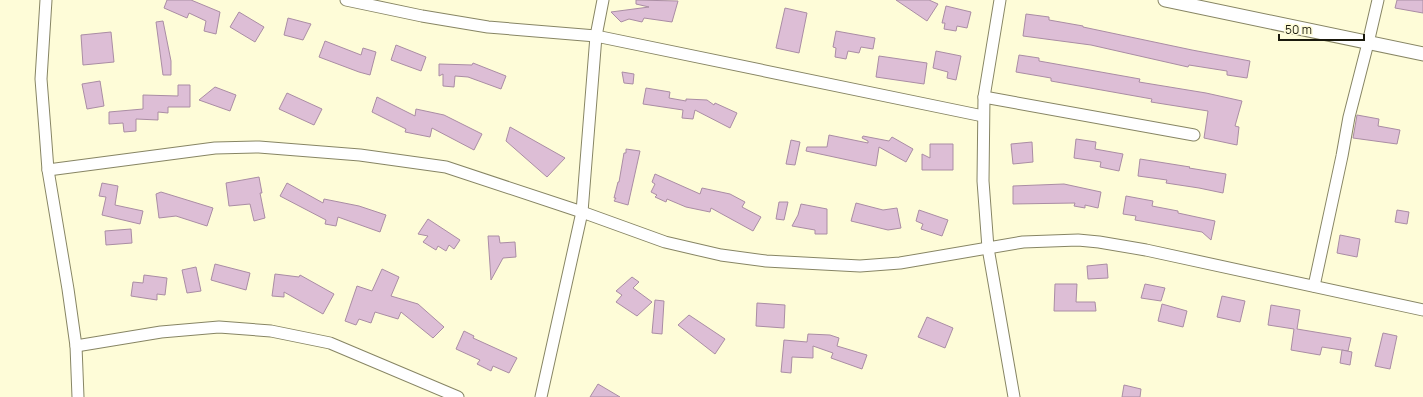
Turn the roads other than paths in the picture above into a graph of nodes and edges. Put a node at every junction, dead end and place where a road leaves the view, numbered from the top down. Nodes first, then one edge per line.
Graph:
1 (46, 0) edge
2 (346, 0) edge
3 (603, 0) edge
4 (1000, 0) edge
5 (1165, 0) edge
6 (1378, 0) edge
7 (596, 36) junction
8 (1368, 43) junction
9 (1423, 54) edge
10 (984, 97) junction
11 (983, 116) junction
12 (1194, 135) dead end
13 (48, 170) junction
14 (582, 212) junction
15 (988, 248) junction
16 (1314, 286) junction
17 (1423, 310) edge
18 (76, 346) junction
19 (78, 397) edge
20 (458, 397) edge
21 (541, 397) edge
22 (1014, 397) edge

1 - 13 street
2 - 7 street
3 - 7 street
4 - 10 street
5 - 8 street
6 - 8 street
7 - 11 street
7 - 14 street
8 - 9 street
8 - 16 street
10 - 11 street
10 - 12 street
11 - 15 street
13 - 14 street
13 - 18 street
14 - 15 street
14 - 21 street
15 - 16 street
15 - 22 street
16 - 17 street
18 - 19 street
18 - 20 street

